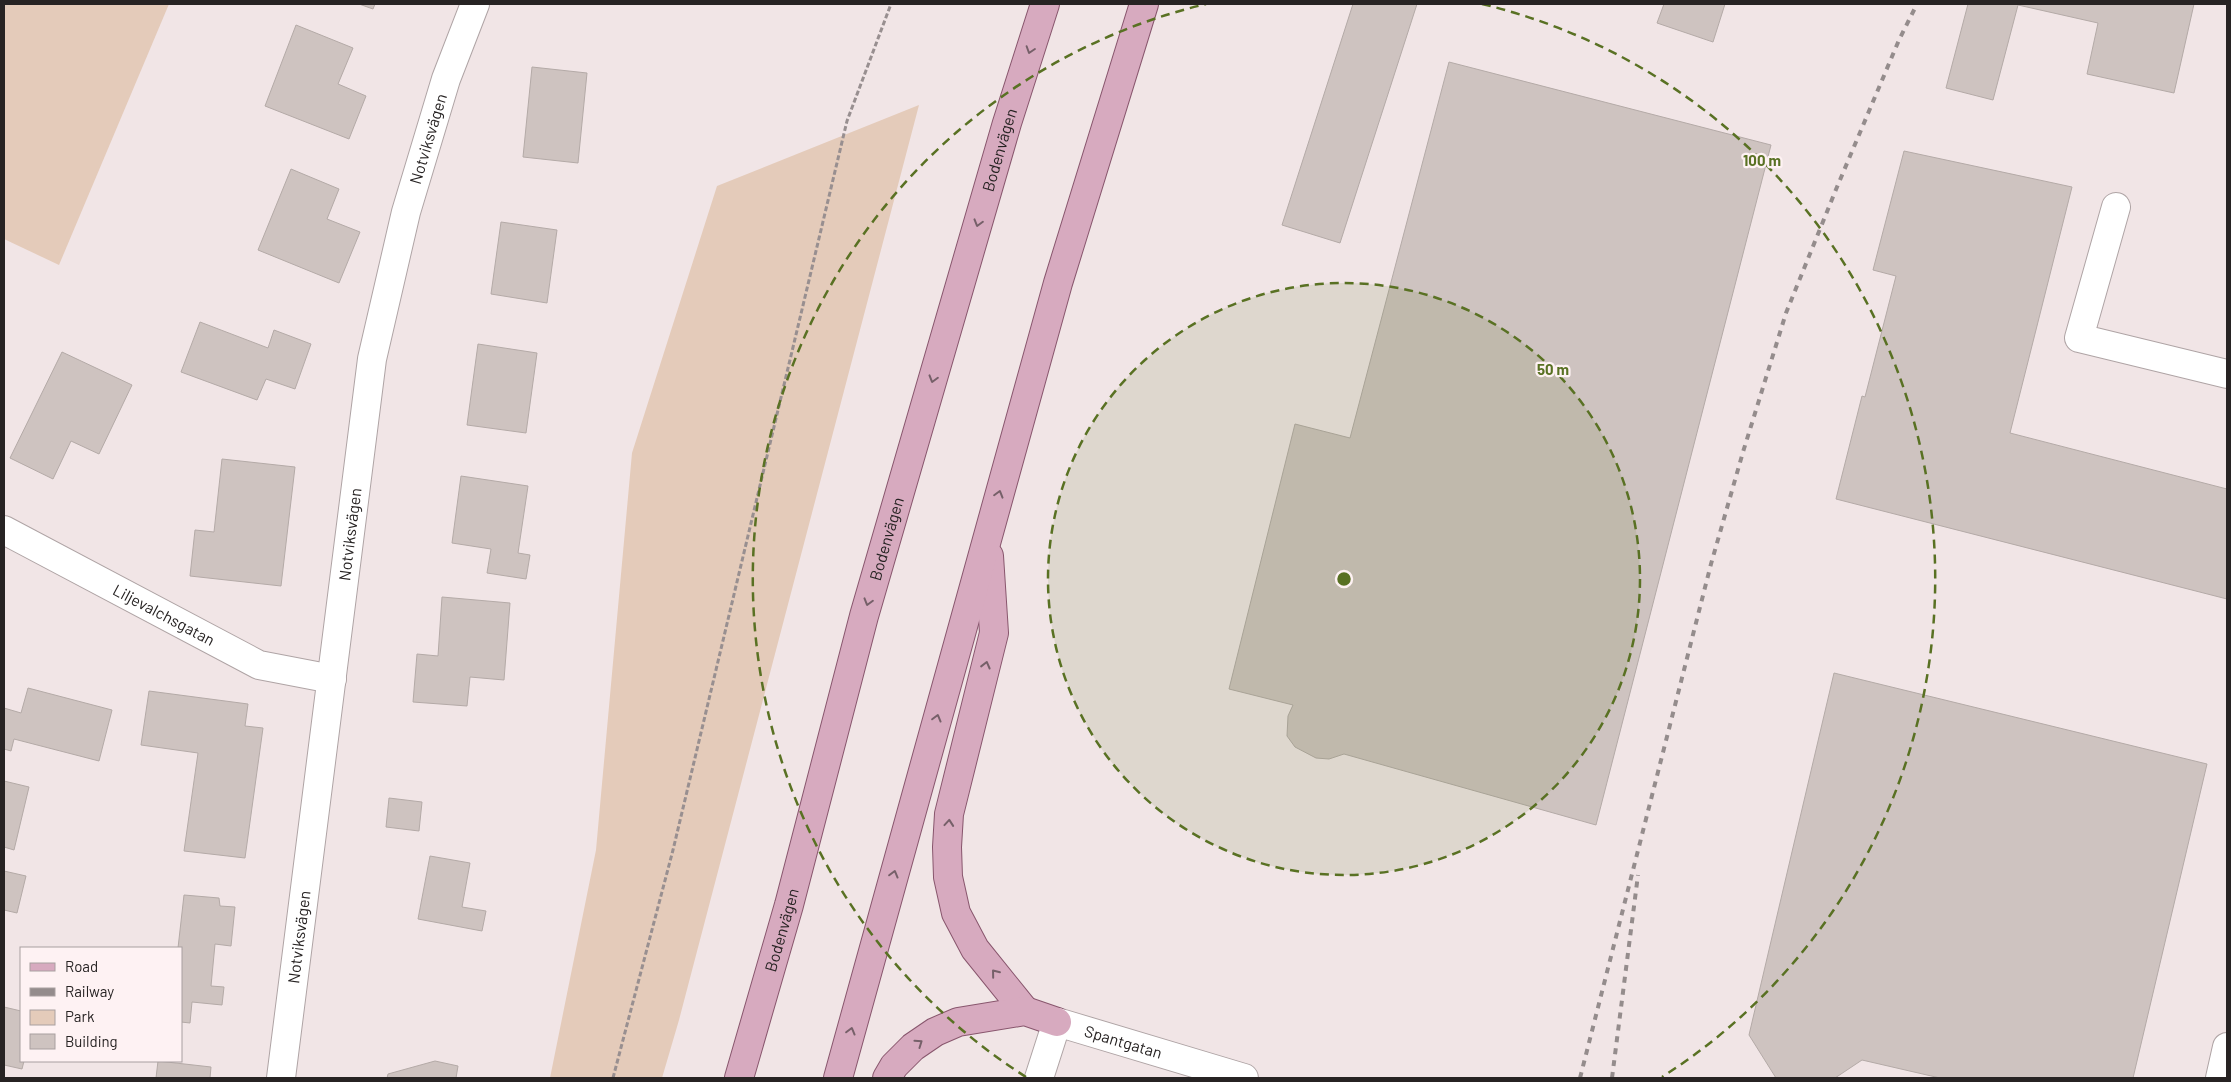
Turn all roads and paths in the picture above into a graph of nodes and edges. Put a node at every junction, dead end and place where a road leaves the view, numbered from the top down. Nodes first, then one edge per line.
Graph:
1 (475, 4) edge
2 (891, 4) edge
3 (1045, 4) edge
4 (1144, 4) edge
5 (2116, 207) dead end
6 (2227, 374) edge
7 (4, 530) edge
8 (988, 532) junction
9 (332, 679) junction
10 (1026, 1011) junction
11 (1057, 1022) junction
12 (2227, 1047) edge
13 (281, 1078) edge
14 (613, 1078) edge
15 (739, 1078) edge
16 (838, 1078) edge
17 (887, 1078) edge
18 (1039, 1078) edge
19 (1244, 1078) edge
20 (2220, 1078) edge

1 - 9 street, Notviksvägen
2 - 14 path
3 -> 15 main road, Bodenvägen
8 -> 4 main road
5 - 6 street
7 - 9 street, Liljevalchsgatan
10 -> 8 main road
16 -> 8 main road
9 - 13 street, Notviksvägen
10 - 11 main road
17 -> 10 main road
11 - 18 street
11 - 19 street, Spantgatan
12 - 20 street

